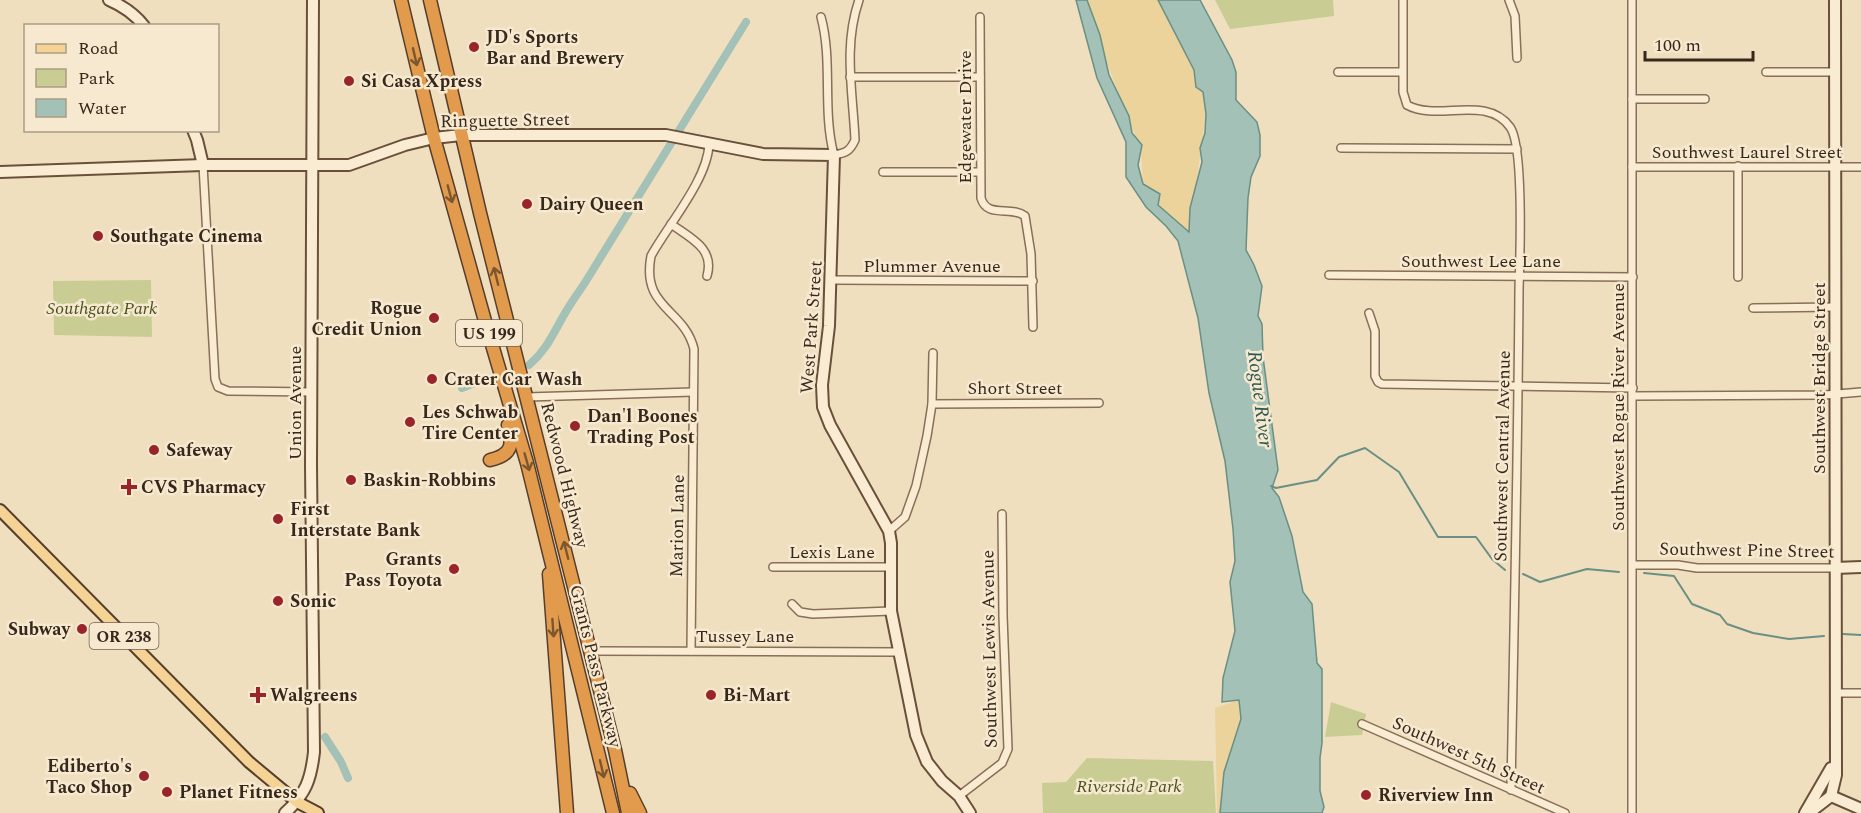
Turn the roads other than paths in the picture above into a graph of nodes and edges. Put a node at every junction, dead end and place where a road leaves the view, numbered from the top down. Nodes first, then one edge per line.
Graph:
1 (109, 0) edge
2 (313, 0) edge
3 (401, 0) edge
4 (430, 0) edge
5 (859, 0) edge
6 (1403, 0) edge
7 (1509, 0) edge
8 (1632, 0) edge
9 (1835, 0) edge
10 (980, 16) dead end
11 (821, 17) dead end
12 (143, 24) edge
13 (1517, 58) dead end
14 (1338, 72) dead end
15 (1402, 72) junction
16 (1766, 72) dead end
17 (1834, 72) junction
18 (850, 77) junction
19 (980, 77) junction
20 (1632, 99) junction
21 (1705, 99) dead end
22 (194, 132) edge
23 (461, 135) junction
24 (434, 138) junction
25 (709, 144) junction
26 (1341, 148) dead end
27 (1517, 149) junction
28 (834, 155) junction
29 (203, 165) junction
30 (313, 166) junction
31 (1738, 166) junction
32 (1632, 167) junction
33 (1861, 167) edge
34 (1835, 168) junction
35 (0, 172) edge
36 (883, 172) dead end
37 (980, 172) junction
38 (671, 224) junction
39 (1329, 275) dead end
40 (707, 276) dead end
41 (1520, 277) junction
42 (1632, 277) junction
43 (1738, 277) dead end
44 (831, 280) junction
45 (1033, 282) junction
46 (1835, 307) junction
47 (1753, 308) dead end
48 (1369, 313) dead end
49 (485, 321) junction
50 (1034, 327) dead end
51 (933, 353) dead end
52 (1519, 386) junction
53 (312, 392) junction
54 (693, 392) junction
55 (1633, 392) junction
56 (1861, 392) edge
57 (1835, 393) junction
58 (527, 396) junction
59 (1099, 403) dead end
60 (932, 404) junction
61 (490, 460) dead end
62 (0, 510) edge
63 (1002, 514) dead end
64 (544, 528) junction
65 (889, 531) junction
66 (1633, 565) junction
67 (773, 567) dead end
68 (891, 567) junction
69 (1861, 567) edge
70 (1835, 568) junction
71 (792, 604) dead end
72 (891, 611) junction
73 (591, 651) junction
74 (691, 651) junction
75 (898, 652) junction
76 (1835, 693) junction
77 (1861, 693) edge
78 (1362, 724) dead end
79 (615, 750) junction
80 (1834, 755) junction
81 (1831, 768) junction
82 (1511, 790) junction
83 (959, 796) junction
84 (1831, 796) junction
85 (297, 802) junction
86 (1861, 809) edge
87 (285, 813) edge
88 (318, 813) edge
89 (567, 813) edge
90 (613, 813) edge
91 (628, 813) edge
92 (640, 813) edge
93 (969, 813) edge
94 (1564, 813) edge
95 (1632, 813) edge
96 (1807, 813) edge

1 - 12 street
2 - 30 street, Union Avenue
3 -> 24 highway, Redwood Highway / US 199
4 - 23 highway, Redwood Highway / US 199
5 - 18 street
6 - 15 street
7 - 13 street
8 - 20 street, Southwest Rogue River Avenue
9 - 17 street, Southwest Bridge Street
10 - 19 street, Edgewater Drive
11 - 28 street
14 - 15 street
15 - 27 street, Southwest Central Avenue
16 - 17 street
17 - 34 street, Southwest Bridge Street
18 - 19 street
18 - 28 street
19 - 37 street, Edgewater Drive
20 - 21 street
20 - 32 street, Southwest Rogue River Avenue
22 - 29 street
23 - 24 street, Ringuette Street
23 - 25 street, Ringuette Street
58 -> 23 highway, Redwood Highway / US 199
24 - 30 street, Ringuette Street
24 -> 49 highway, Redwood Highway / US 199
25 - 28 street, Ringuette Street
25 - 38 street, Marion Lane
26 - 27 street
27 - 41 street, Southwest Central Avenue
28 - 44 street, West Park Street
29 - 30 street, Ringuette Street
29 - 35 street, Ringuette Street
29 - 53 street
30 - 53 street, Union Avenue
31 - 32 street, Southwest Laurel Street
31 - 34 street, Southwest Laurel Street
31 - 43 street
32 - 42 street, Southwest Rogue River Avenue
33 - 34 street, Southwest Laurel Street
34 - 46 street, Southwest Bridge Street
36 - 37 street
37 - 45 street, Edgewater Drive
38 - 40 street
38 - 54 street, Marion Lane
39 - 41 street, Southwest Lee Lane
41 - 42 street, Southwest Lee Lane
41 - 52 street, Southwest Central Avenue
42 - 55 street, Southwest Rogue River Avenue
44 - 45 street, Plummer Avenue
44 - 65 street, West Park Street
45 - 50 street, Edgewater Drive
46 - 47 street
46 - 57 street, Southwest Bridge Street
48 - 52 street
49 - 61 highway
49 -> 64 highway, Redwood Highway / US 199
51 - 60 street
52 - 55 street
52 - 82 street, Southwest Central Avenue
53 - 85 street, Union Avenue
54 - 58 street
54 - 74 street, Marion Lane
55 - 57 street
55 - 66 street, Southwest Rogue River Avenue
56 - 57 street
57 - 70 street, Southwest Bridge Street
73 -> 58 highway, Redwood Highway / US 199
59 - 60 street, Short Street
60 - 65 street
62 - 85 main road, OR 238
63 - 83 street, Southwest Lewis Avenue
64 -> 89 highway
64 -> 90 highway, Grants Pass Parkway / US 199
65 - 68 street, West Park Street
66 - 70 street, Southwest Pine Street
66 - 95 street, Southwest Rogue River Avenue
67 - 68 street, Lexis Lane
68 - 72 street, West Park Street
69 - 70 street, Southwest Pine Street
70 - 76 street, Southwest Bridge Street
71 - 72 street
72 - 75 street, West Park Street
73 - 74 street, Tussey Lane
73 - 79 highway, Redwood Highway / US 199
74 - 75 street, Tussey Lane
75 - 83 street, West Park Street
76 - 77 street
76 - 80 street, Southwest Bridge Street
78 - 82 street, Southwest 5th Street
79 - 91 highway, Grants Pass Parkway / US 199
79 - 92 highway
80 - 81 street, Southwest Bridge Street
80 - 84 street, Southwest Bridge Street
81 - 84 street, Southwest Bridge Street
81 - 96 street
82 - 94 street, Southwest 5th Street
83 - 93 street, West Park Street
84 - 86 street
84 - 96 street
85 - 87 street, Union Avenue
85 - 88 main road, OR 238

